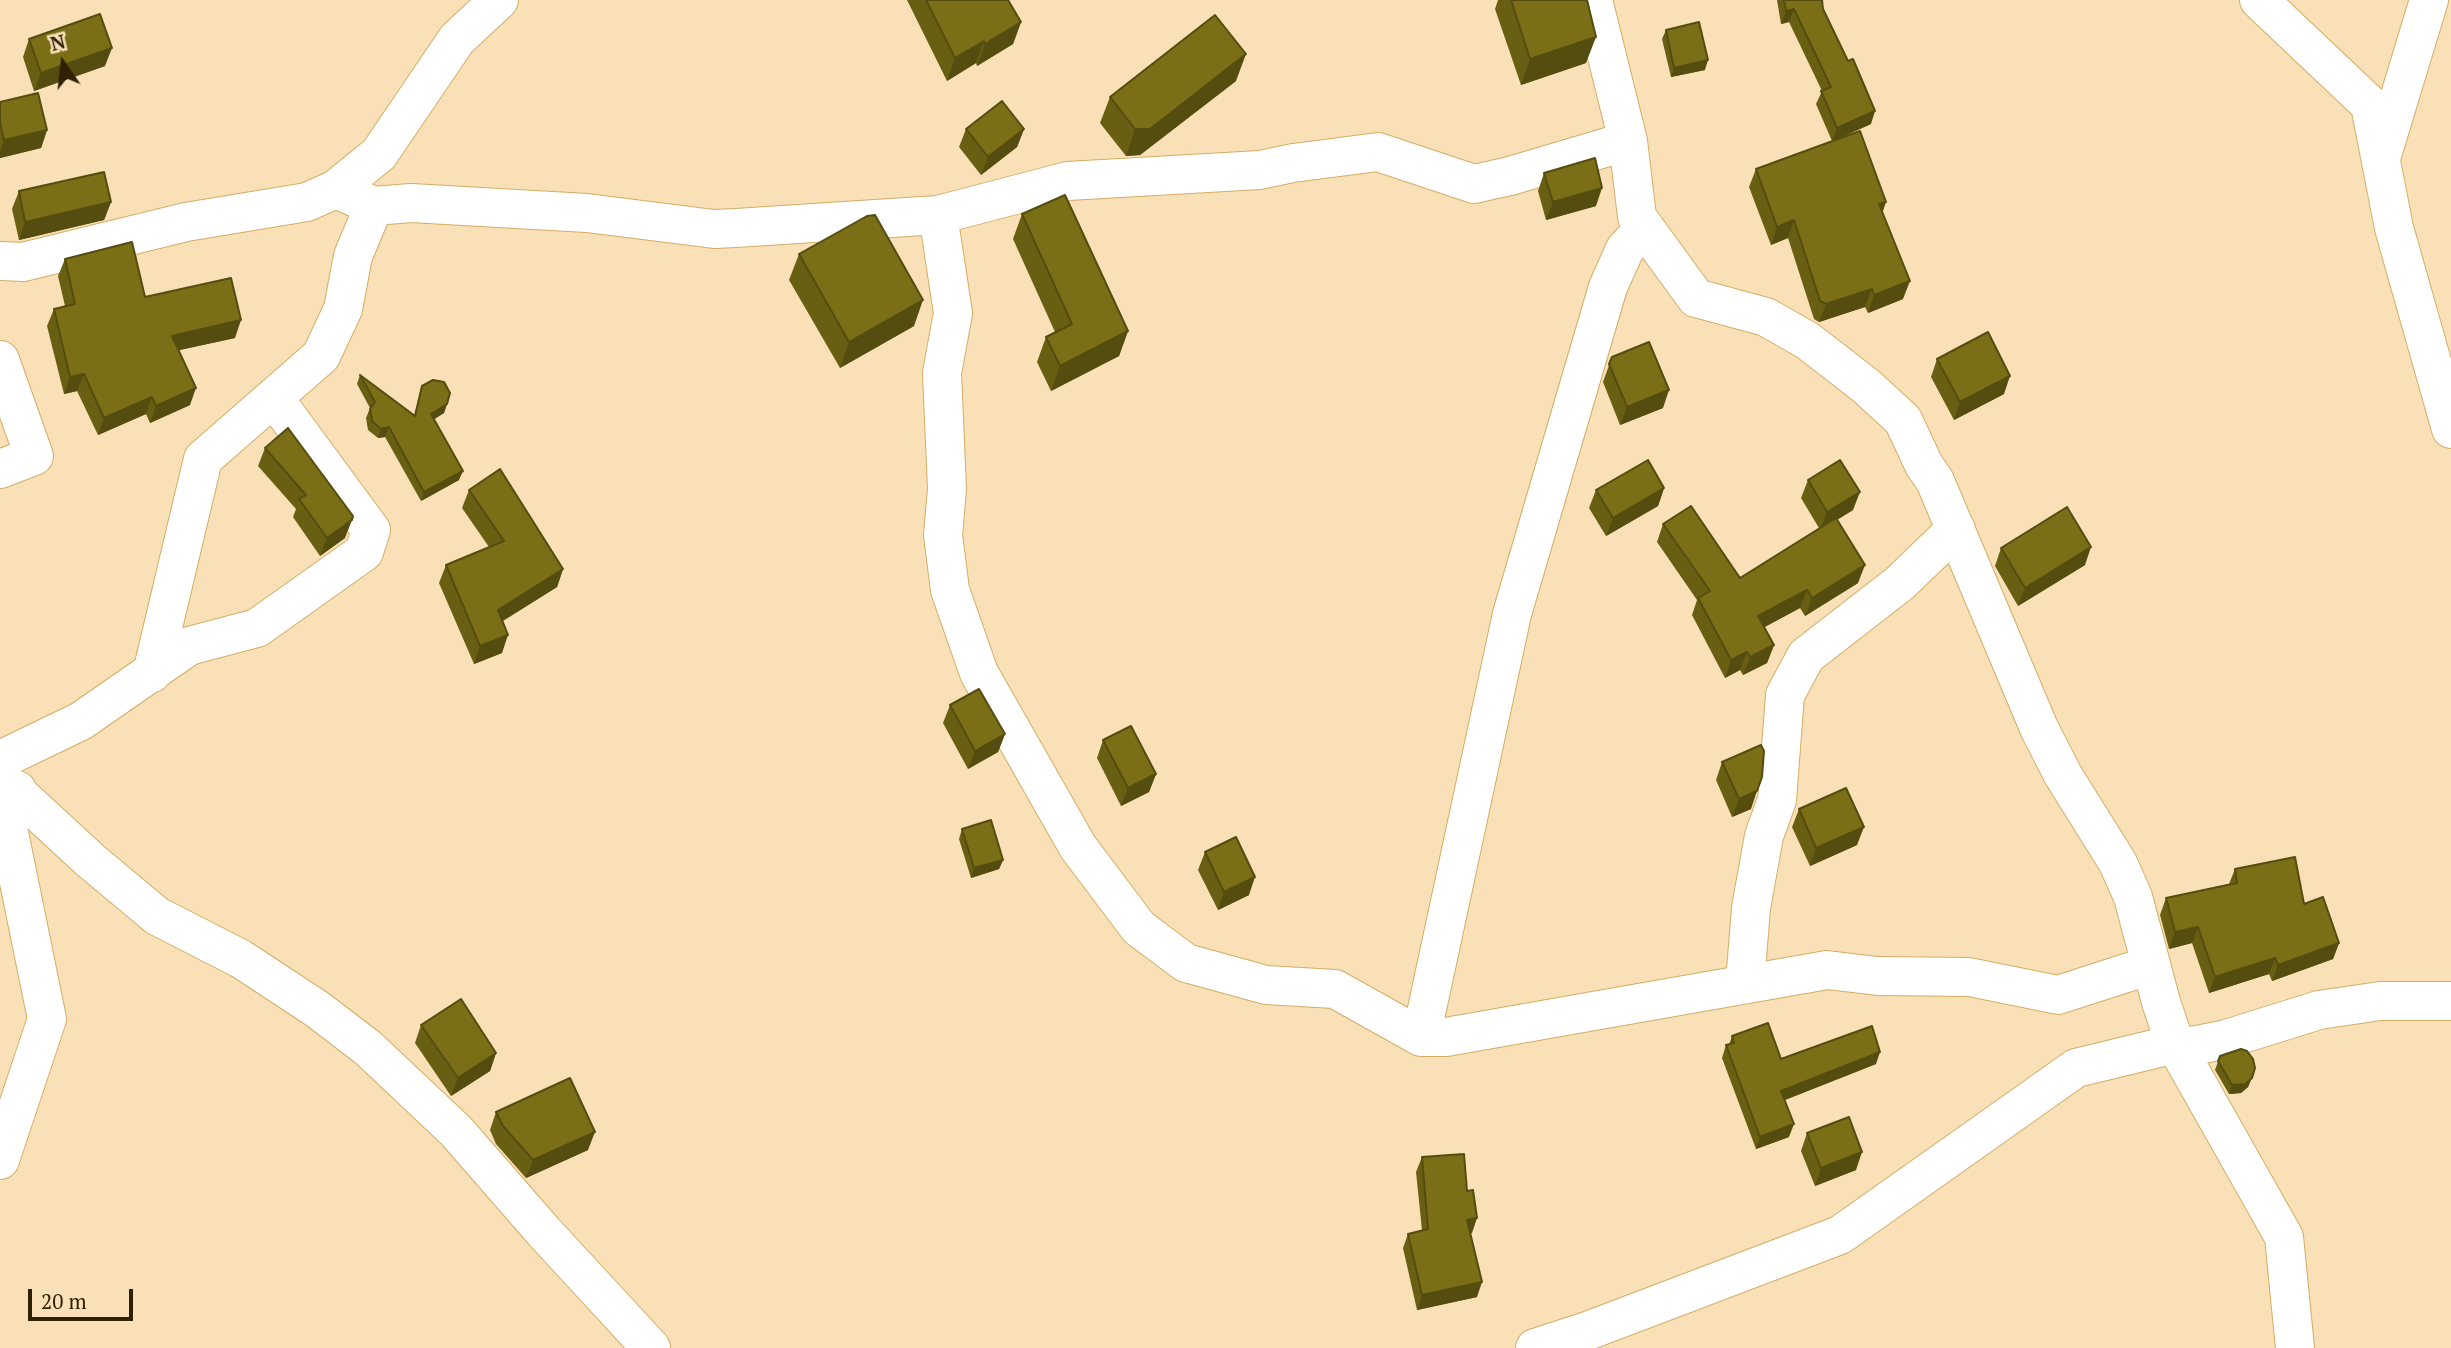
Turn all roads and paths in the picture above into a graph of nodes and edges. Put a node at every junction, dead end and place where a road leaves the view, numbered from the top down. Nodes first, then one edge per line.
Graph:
1 (499, 0) edge
2 (1592, 0) edge
3 (2259, 0) edge
4 (2429, 0) edge
5 (1628, 141) junction
6 (2381, 159) junction
7 (336, 189) junction
8 (374, 206) junction
9 (938, 215) junction
10 (1645, 228) junction
11 (0, 261) edge
12 (0, 360) edge
13 (274, 398) junction
14 (2451, 429) edge
15 (0, 469) edge
16 (1956, 529) junction
17 (152, 673) junction
18 (5, 764) edge
19 (2151, 965) junction
20 (1745, 983) junction
21 (2451, 1001) edge
22 (1421, 1037) junction
23 (2175, 1044) junction
24 (0, 1160) edge
25 (651, 1348) edge
26 (1535, 1348) edge
27 (2295, 1348) edge

1 - 7 street
2 - 5 street
3 - 6 street
4 - 6 street
5 - 9 street
5 - 10 street
6 - 14 street
7 - 8 street
7 - 11 street
8 - 9 street
8 - 13 street
9 - 22 street
10 - 16 street
10 - 22 street
12 - 15 street
13 - 17 street
13 - 17 street
16 - 19 street
16 - 20 street
17 - 18 street
18 - 24 street
18 - 25 street
19 - 20 street
19 - 23 street
20 - 22 street
21 - 23 street
23 - 26 street
23 - 27 street

